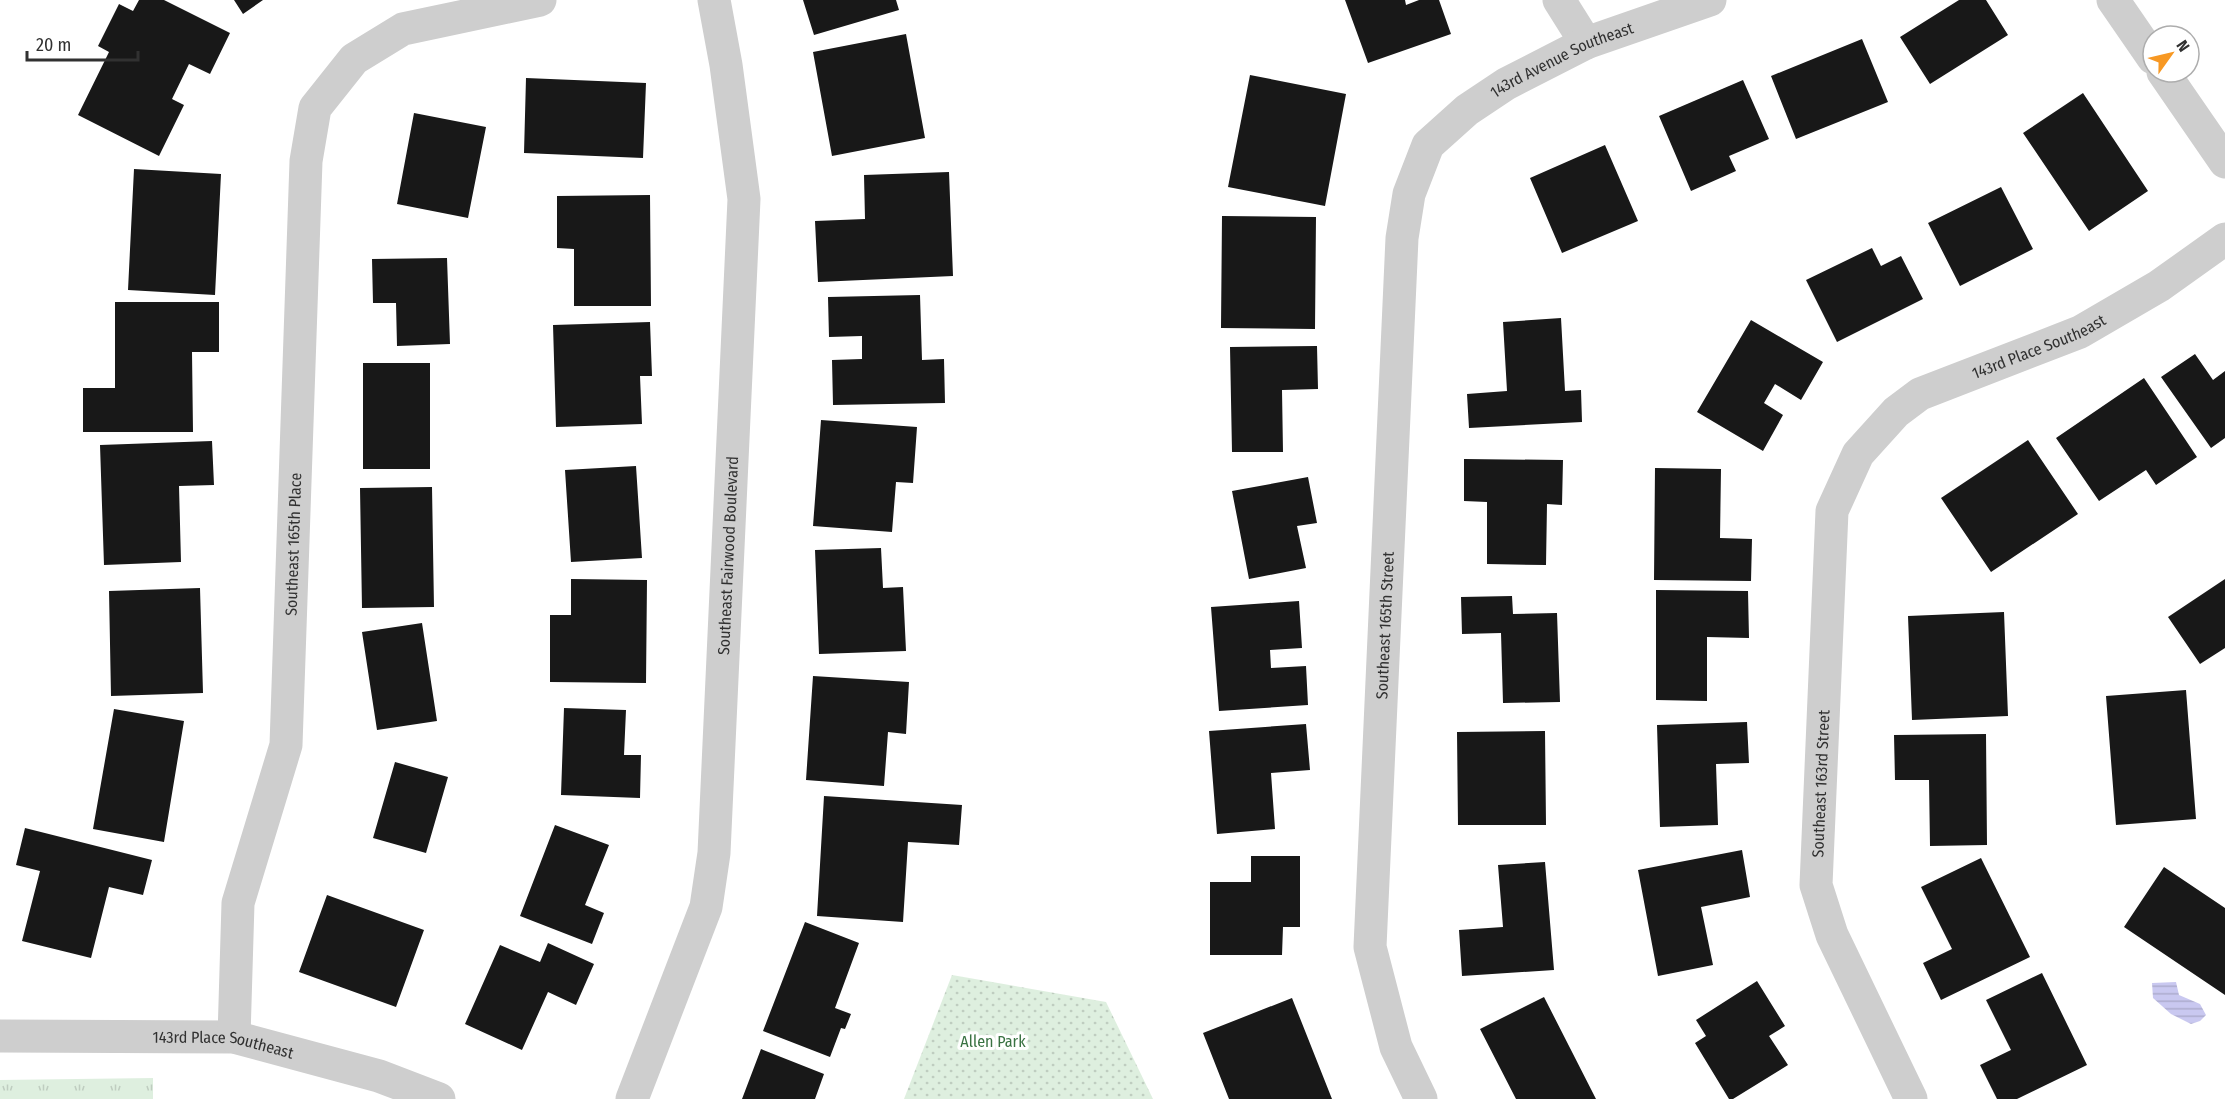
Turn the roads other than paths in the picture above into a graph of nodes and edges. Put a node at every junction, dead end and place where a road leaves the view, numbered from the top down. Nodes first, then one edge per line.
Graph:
1 (540, 0) edge
2 (714, 0) edge
3 (1559, 0) edge
4 (1710, 0) edge
5 (2113, 0) edge
6 (2141, 41) edge
7 (1587, 43) junction
8 (2171, 84) edge
9 (1428, 145) joint
10 (2225, 162) edge
11 (2225, 239) edge
12 (1858, 454) joint
13 (0, 1036) edge
14 (234, 1037) junction
15 (439, 1099) edge
16 (632, 1099) edge
17 (1421, 1099) edge
18 (1911, 1099) edge

1 - 14 street, Southeast 165th Place
2 - 16 street, Southeast Fairwood Boulevard
3 - 7 street
4 - 7 street, 143rd Avenue Southeast
5 - 6 street
7 - 9 street, 143rd Avenue Southeast
8 - 10 street
9 - 17 street, Southeast 165th Street
11 - 12 street, 143rd Place Southeast
12 - 18 street, Southeast 163rd Street
13 - 14 street, 143rd Place Southeast
14 - 15 street, 143rd Place Southeast

